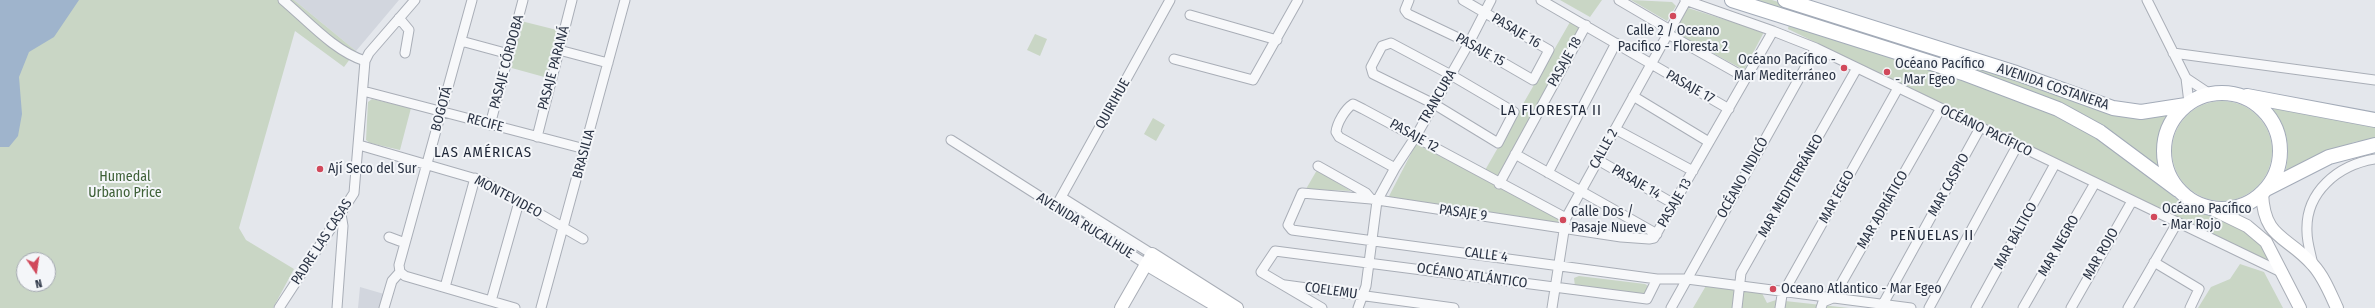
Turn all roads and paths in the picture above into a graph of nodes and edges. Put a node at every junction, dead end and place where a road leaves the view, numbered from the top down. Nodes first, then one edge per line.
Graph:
1 (284, 0) edge
2 (415, 0) edge
3 (472, 0) edge
4 (523, 0) edge
5 (572, 0) edge
6 (625, 0) edge
7 (1170, 0) edge
8 (1298, 0) edge
9 (1409, 0) edge
10 (1463, 0) edge
11 (1490, 0) edge
12 (1541, 0) edge
13 (1619, 0) edge
14 (1686, 0) edge
15 (1732, 0) edge
16 (1785, 0) edge
17 (2147, 0) edge
18 (1484, 12) junction
19 (1190, 15) dead end
20 (399, 18) junction
21 (1586, 25) junction
22 (1773, 30) junction
23 (1669, 32) junction
24 (1277, 40) junction
25 (461, 41) junction
26 (1469, 43) junction
27 (1616, 43) junction
28 (1816, 48) junction
29 (559, 50) junction
30 (1549, 50) joint
31 (405, 53) dead end
32 (2173, 53) junction
33 (509, 54) junction
34 (1174, 59) dead end
35 (365, 61) junction
36 (608, 63) junction
37 (1652, 63) junction
38 (1857, 68) junction
39 (1451, 75) junction
40 (1746, 78) junction
41 (2186, 78) junction
42 (2375, 80) edge
43 (1898, 88) junction
44 (363, 91) junction
45 (2210, 94) junction
46 (2238, 95) junction
47 (1633, 96) junction
48 (1434, 104) junction
49 (2187, 104) junction
50 (1729, 108) junction
51 (1941, 108) junction
52 (442, 112) junction
53 (2375, 120) edge
54 (490, 125) junction
55 (1615, 128) junction
56 (1980, 128) junction
57 (1416, 136) junction
58 (537, 137) junction
59 (951, 140) dead end
60 (1709, 142) junction
61 (359, 144) junction
62 (2017, 146) junction
63 (2375, 146) edge
64 (585, 150) junction
65 (1515, 154) junction
66 (2375, 159) edge
67 (1598, 160) junction
68 (427, 164) junction
69 (2055, 164) junction
70 (1318, 166) dead end
71 (1394, 168) junction
72 (1693, 171) junction
73 (1548, 173) junction
74 (475, 178) junction
75 (2095, 183) junction
76 (1499, 184) junction
77 (2178, 190) junction
78 (2264, 191) junction
79 (1580, 192) junction
80 (1061, 197) junction
81 (1374, 200) junction
82 (2132, 201) junction
83 (519, 202) junction
84 (1674, 204) junction
85 (1055, 208) junction
86 (2210, 208) junction
87 (341, 214) junction
88 (1566, 218) junction
89 (2177, 223) junction
90 (1288, 225) joint
91 (564, 228) junction
92 (1564, 228) junction
93 (1657, 234) junction
94 (389, 236) dead end
95 (583, 239) dead end
96 (1372, 240) junction
97 (405, 243) junction
98 (1149, 259) junction
99 (2154, 262) junction
100 (1369, 263) junction
101 (1558, 264) junction
102 (2313, 265) junction
103 (400, 272) junction
104 (2283, 273) junction
105 (1657, 279) junction
106 (1687, 279) junction
107 (1279, 284) junction
108 (1739, 286) junction
109 (445, 287) junction
110 (1555, 289) junction
111 (1785, 292) junction
112 (1364, 296) junction
113 (1383, 298) junction
114 (1833, 298) junction
115 (491, 301) junction
116 (1883, 304) junction
117 (1861, 305) edge
118 (1124, 307) edge
119 (279, 308) edge
120 (337, 308) edge
121 (384, 308) edge
122 (515, 308) edge
123 (541, 308) edge
124 (1220, 308) edge
125 (1237, 308) edge
126 (1322, 308) edge
127 (1358, 308) edge
128 (1400, 308) edge
129 (1454, 308) edge
130 (1552, 308) edge
131 (1671, 308) edge
132 (1737, 308) edge
133 (1780, 308) edge
134 (1821, 308) edge
135 (1907, 308) edge
136 (1928, 308) edge
137 (1976, 308) edge
138 (2023, 308) edge
139 (2071, 308) edge
140 (2128, 308) edge
141 (2190, 308) edge
142 (2300, 308) edge
143 (2337, 308) edge

1 - 35 street
2 - 20 street
3 - 25 street, BOGOTÁ
4 - 33 street, PASAJE CÓRDOBA
5 - 29 street, PASAJE PARANÁ
6 - 36 street, BRASILIA
7 - 80 street, QUIRIHUE
8 - 24 street
9 - 26 street, PASAJE 15
10 - 18 street, PASAJE 16
11 - 18 street, TRANCURA
12 - 21 street, PASAJE 17
13 - 23 street
14 - 22 street, OCÉANO PACÍFICO
14 - 23 street, CALLE 2
15 - 77 main road, AVENIDA COSTANERA
16 - 49 main road, AVENIDA COSTANERA
17 - 32 street
18 - 26 street, TRANCURA
18 - 30 street, PASAJE 16
19 - 24 street
20 - 31 street
20 - 35 street
21 - 27 street, PASAJE 17
21 - 65 street, PASAJE 18
22 - 28 street, OCÉANO PACÍFICO
22 - 40 street, PASAJE 13
23 - 37 street, CALLE 2
23 - 40 street
24 - 34 street
25 - 33 street
25 - 52 street, BOGOTÁ
26 - 30 street, PASAJE 15
26 - 39 street, TRANCURA
27 - 37 street, PASAJE 17
27 - 73 street
28 - 38 street, OCÉANO PACÍFICO
28 - 106 street, OCÉANO INDICÓ
29 - 36 street
29 - 58 street, PASAJE PARANÁ
32 - 41 street
32 - 42 street
33 - 54 street, PASAJE CÓRDOBA
35 - 44 street, PADRE LAS CASAS
36 - 64 street, BRASILIA
37 - 47 street, CALLE 2
37 - 50 street, PASAJE 17
38 - 43 street, OCÉANO PACÍFICO
38 - 108 street, MAR MEDITERRÁNEO
39 - 48 street, TRANCURA
39 - 48 street
39 - 48 street
40 - 50 street, PASAJE 13
41 - 45 street
41 - 49 street
43 - 51 street, OCÉANO PACÍFICO
43 - 111 street, MAR EGEO
44 - 52 street, RECIFE
44 - 61 street, PADRE LAS CASAS
45 - 46 main road
45 - 49 main road
46 - 53 main road
46 - 78 main road
47 - 55 street, CALLE 2
47 - 60 street
48 - 57 street, TRANCURA
49 - 77 main road
50 - 60 street, PASAJE 13
51 - 56 street, OCÉANO PACÍFICO
51 - 114 street, MAR ADRIÁTICO
52 - 54 street, RECIFE
52 - 68 street, BOGOTÁ
54 - 58 street, RECIFE
55 - 67 street, CALLE 2
55 - 72 street
56 - 62 street, OCÉANO PACÍFICO
56 - 116 street, MAR CASPIO
57 - 71 street, TRANCURA
57 - 71 street, PASAJE 12
57 - 76 street, PASAJE 12
58 - 64 street, RECIFE
59 - 85 street, AVENIDA RUCALHUE
60 - 72 street, PASAJE 13
61 - 68 street, MONTEVIDEO
61 - 87 street, PADRE LAS CASAS
62 - 69 street, OCÉANO PACÍFICO
62 - 136 street
63 - 78 main road
64 - 91 street, BRASILIA
65 - 73 street, PASAJE 13
65 - 76 street, PASAJE 18
66 - 102 street
67 - 79 street, CALLE 2
67 - 84 street, PASAJE 14
68 - 74 street, MONTEVIDEO
68 - 97 street, BOGOTÁ
69 - 75 street, OCÉANO PACÍFICO
69 - 137 street, MAR BÁLTICO
70 - 81 street
71 - 81 street, TRANCURA
72 - 84 street, PASAJE 13
73 - 79 street, PASAJE 13
74 - 83 street, MONTEVIDEO
74 - 109 street
75 - 82 street, OCÉANO PACÍFICO
75 - 138 street, MAR NEGRO
76 - 88 street, PASAJE 12
77 - 86 main road
78 - 86 main road
78 - 102 main road
79 - 88 street, CALLE 2
79 - 93 street, PASAJE 13
80 - 85 street, QUIRIHUE
80 - 98 street, AVENIDA RUCALHUE
81 - 90 street, PASAJE 9
81 - 92 street, PASAJE 9
81 - 96 street, TRANCURA
82 - 89 street, OCÉANO PACÍFICO
82 - 139 street, MAR ROJO
83 - 91 street, MONTEVIDEO
83 - 115 street
84 - 93 street, PASAJE 13
85 - 98 street, AVENIDA RUCALHUE
86 - 104 main road
87 - 119 street, PADRE LAS CASAS
87 - 120 street
88 - 92 street, CALLE 2
89 - 99 street
89 - 104 street, OCÉANO PACÍFICO
90 - 96 street, CALLE 4
91 - 95 street, MONTEVIDEO
91 - 123 street, BRASILIA
92 - 93 street, PASAJE 9
92 - 101 street, CALLE 2
94 - 97 street
96 - 100 street, TRANCURA
96 - 101 street, CALLE 4
97 - 103 street, BOGOTÁ
98 - 118 main road
98 - 124 main road, AVENIDA RUCALHUE
98 - 125 main road, AVENIDA RUCALHUE
99 - 140 street
99 - 141 street
100 - 107 street, OCÉANO ATLÁNTICO
100 - 110 street, OCÉANO ATLÁNTICO
100 - 112 street, TRANCURA
101 - 105 street, CALLE 4
101 - 110 street, CALLE 2
102 - 143 main road
103 - 109 street
103 - 121 street, BOGOTÁ
104 - 142 main road
105 - 106 street, CALLE 4
105 - 110 street, OCÉANO ATLÁNTICO
106 - 108 street
106 - 131 street, OCÉANO INDICÓ
107 - 112 street, COELEMU
107 - 126 street
108 - 111 street
108 - 132 street, MAR MEDITERRÁNEO
109 - 115 street
110 - 130 street, CALLE 2
111 - 114 street
111 - 133 street, MAR EGEO
112 - 113 street, COELEMU
112 - 127 street, TRANCURA
113 - 128 street
113 - 129 street, COELEMU
114 - 117 street
114 - 134 street, MAR ADRIÁTICO
115 - 122 street
116 - 117 street
116 - 135 street

